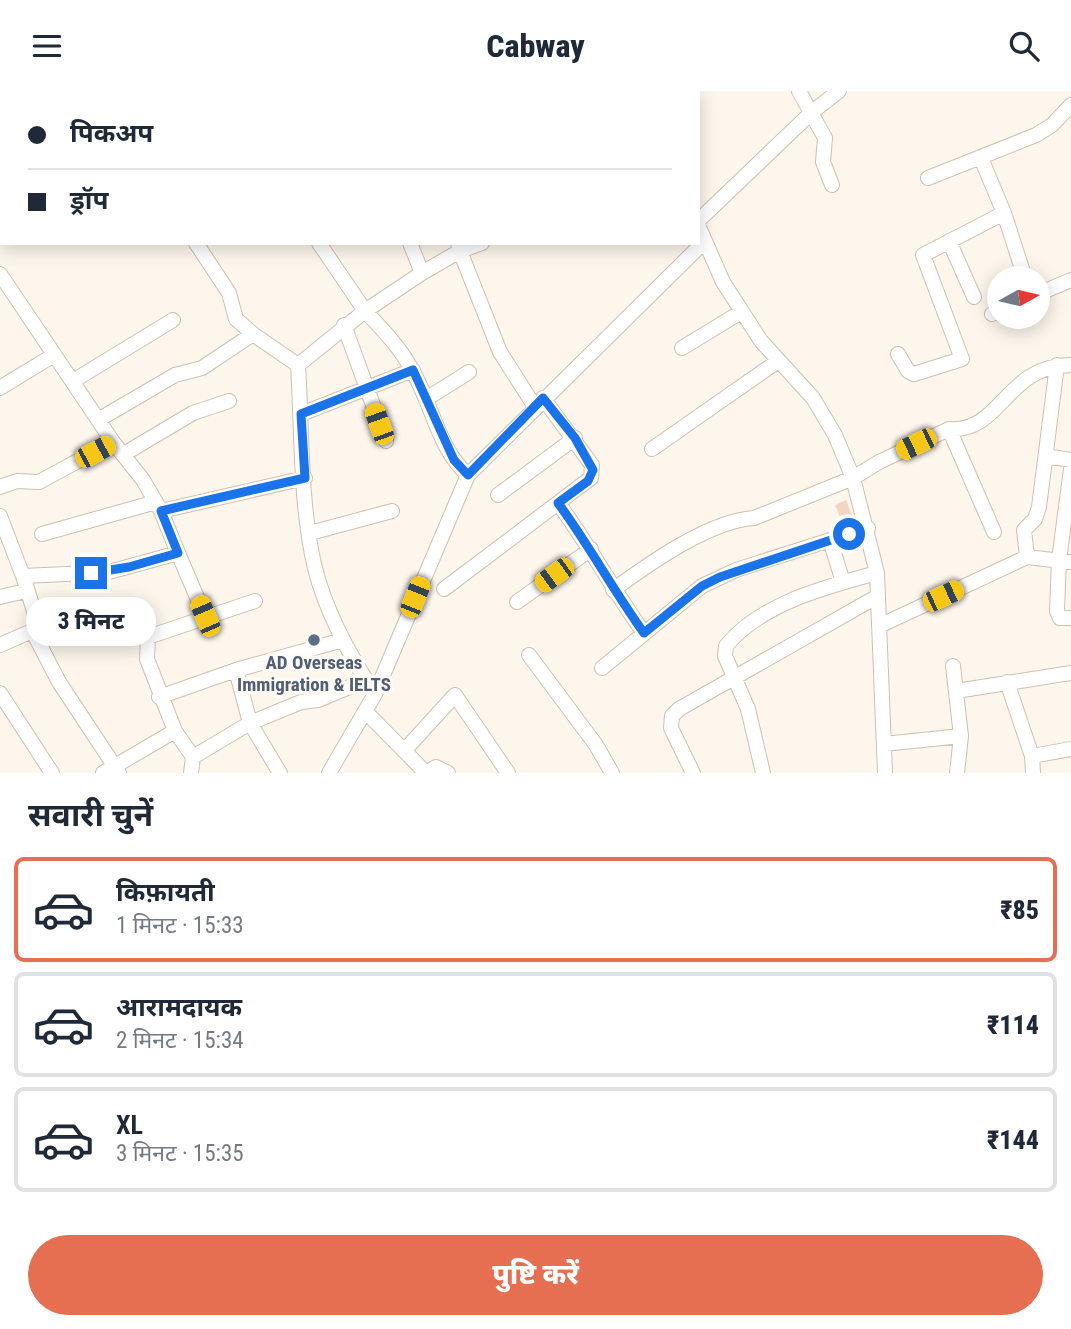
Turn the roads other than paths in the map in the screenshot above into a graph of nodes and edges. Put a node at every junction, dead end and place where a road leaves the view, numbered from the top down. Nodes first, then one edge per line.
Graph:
1 (799, 91) edge
2 (839, 91) edge
3 (1071, 105) edge
4 (812, 112) junction
5 (981, 158) junction
6 (928, 178) dead end
7 (832, 185) dead end
8 (1003, 213) junction
9 (700, 221) edge
10 (700, 229) edge
11 (949, 241) junction
12 (704, 242) junction
13 (197, 245) edge
14 (411, 245) edge
15 (326, 246) edge
16 (459, 247) edge
17 (1021, 266) edge
18 (422, 273) junction
19 (0, 274) edge
20 (1071, 280) edge
21 (1050, 289) edge
22 (974, 297) dead end
23 (365, 311) junction
24 (741, 312) junction
25 (173, 320) dead end
26 (344, 325) junction
27 (253, 334) junction
28 (682, 348) dead end
29 (898, 354) dead end
30 (54, 355) junction
31 (778, 361) junction
32 (298, 365) junction
33 (1064, 365) edge
34 (413, 370) junction
35 (469, 372) dead end
36 (73, 381) junction
37 (0, 388) edge
38 (366, 388) junction
39 (426, 399) junction
40 (229, 401) dead end
41 (539, 402) junction
42 (301, 414) junction
43 (98, 420) junction
44 (949, 429) junction
45 (575, 438) junction
46 (386, 441) dead end
47 (113, 442) junction
48 (652, 450) dead end
49 (124, 454) junction
50 (1046, 456) junction
51 (1071, 460) edge
52 (1071, 469) edge
53 (468, 475) junction
54 (305, 478) junction
55 (853, 478) junction
56 (0, 487) edge
57 (498, 495) dead end
58 (558, 503) junction
59 (159, 506) junction
60 (392, 511) dead end
61 (0, 516) edge
62 (868, 528) junction
63 (994, 532) dead end
64 (310, 533) junction
65 (42, 534) dead end
66 (4, 539) edge
67 (831, 540) junction
68 (592, 549) junction
69 (178, 553) junction
70 (1027, 557) junction
71 (1065, 561) edge
72 (877, 573) junction
73 (843, 582) junction
74 (25, 583) junction
75 (444, 589) dead end
76 (613, 590) junction
77 (878, 596) junction
78 (0, 597) edge
79 (256, 601) dead end
80 (517, 602) dead end
81 (80, 610) dead end
82 (205, 616) junction
83 (1071, 618) edge
84 (878, 626) junction
85 (36, 628) junction
86 (644, 633) junction
87 (343, 640) junction
88 (0, 645) edge
89 (529, 655) dead end
90 (953, 666) dead end
91 (602, 669) dead end
92 (236, 670) junction
93 (1071, 673) edge
94 (735, 677) junction
95 (366, 680) junction
96 (1007, 682) junction
97 (956, 691) junction
98 (0, 693) edge
99 (375, 694) junction
100 (159, 697) junction
101 (366, 712) junction
102 (250, 723) junction
103 (175, 731) junction
104 (961, 736) junction
105 (884, 744) junction
106 (1071, 749) edge
107 (404, 751) junction
108 (1032, 756) junction
109 (193, 757) junction
110 (112, 770) edge
111 (52, 772) edge
112 (191, 772) edge
113 (280, 772) edge
114 (329, 772) edge
115 (426, 772) edge
116 (448, 772) edge
117 (508, 772) edge
118 (612, 772) edge
119 (693, 772) edge
120 (763, 772) edge
121 (885, 772) edge
122 (957, 772) edge
123 (1033, 772) edge

1 - 4 street
2 - 4 street
3 - 5 street
4 - 7 street
4 - 9 street
5 - 6 street
5 - 8 street
8 - 11 street
8 - 17 street
10 - 12 street
11 - 22 street
11 - 29 street
12 - 24 street
12 - 41 street
13 - 27 street
14 - 18 street
15 - 23 street
16 - 18 street
16 - 41 street
18 - 23 street
19 - 30 street
20 - 21 street
23 - 26 street
23 - 34 street
24 - 28 street
24 - 31 street
25 - 36 street
26 - 32 street
26 - 38 street
27 - 32 street
27 - 43 street
30 - 36 street
30 - 37 street
31 - 48 street
31 - 55 street
32 - 42 street
33 - 44 street
33 - 50 street
34 - 38 street
34 - 39 street
35 - 39 street
36 - 43 street
38 - 42 street
38 - 46 street
39 - 53 street
40 - 49 street
41 - 45 street
41 - 53 street
42 - 54 street
43 - 47 street
44 - 55 street
44 - 63 street
45 - 57 street
45 - 58 street
47 - 49 street
47 - 56 street
49 - 59 street
50 - 51 street
50 - 70 street
52 - 71 street
53 - 99 street
54 - 59 street
54 - 64 street
55 - 62 street
55 - 76 street
58 - 68 street
58 - 75 street
59 - 65 street
59 - 69 street
60 - 64 street
61 - 66 street
62 - 67 street
62 - 72 street
64 - 87 street
66 - 74 street
67 - 73 street
67 - 86 street
68 - 76 street
68 - 80 street
69 - 74 street
69 - 82 street
70 - 71 street
70 - 84 street
71 - 83 street
72 - 73 street
72 - 77 street
73 - 94 street
74 - 78 street
74 - 85 street
76 - 86 street
77 - 84 street
77 - 94 street
79 - 82 street
81 - 85 street
82 - 100 street
84 - 105 street
85 - 88 street
85 - 110 street
86 - 91 street
87 - 92 street
87 - 95 street
89 - 118 street
90 - 97 street
92 - 100 street
92 - 102 street
93 - 96 street
94 - 119 street
94 - 120 street
95 - 99 street
95 - 102 street
96 - 97 street
96 - 108 street
97 - 104 street
98 - 111 street
99 - 101 street
100 - 103 street
101 - 107 street
101 - 114 street
102 - 109 street
102 - 113 street
103 - 109 street
103 - 110 street
104 - 105 street
104 - 122 street
105 - 121 street
106 - 108 street
107 - 115 street
107 - 117 street
108 - 123 street
109 - 112 street
115 - 116 street

